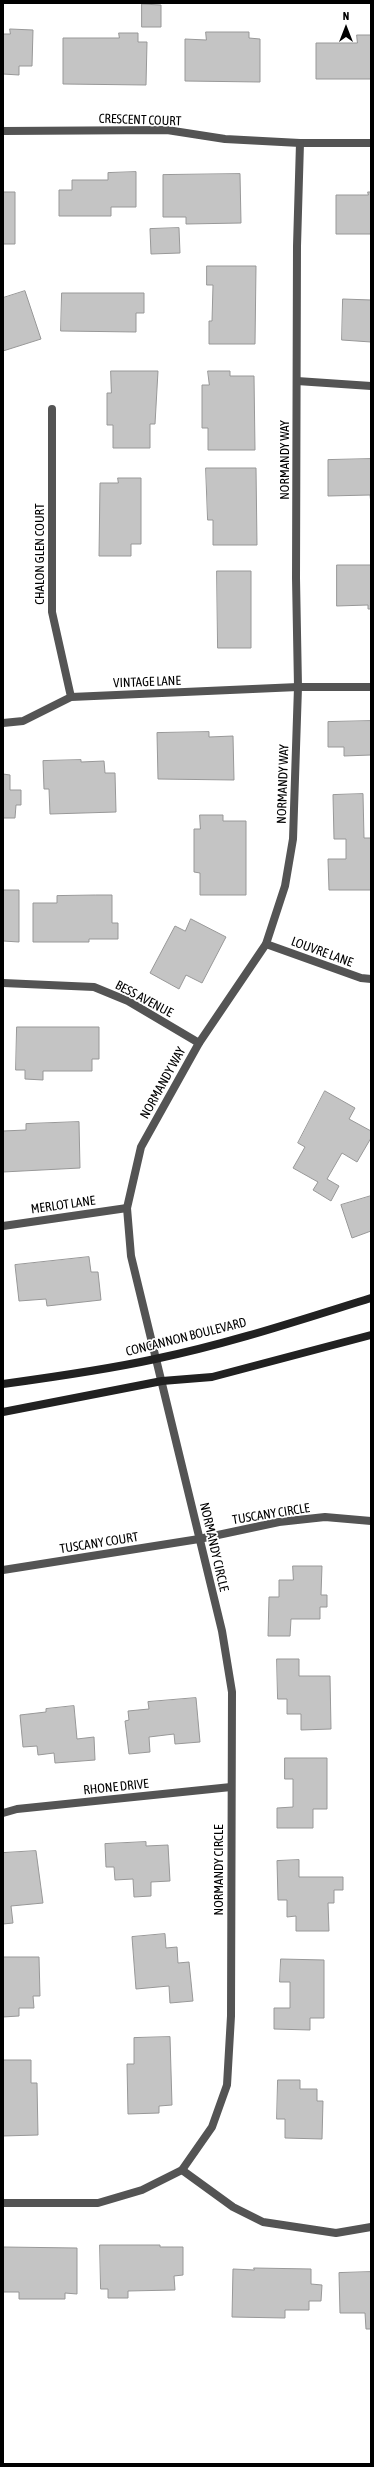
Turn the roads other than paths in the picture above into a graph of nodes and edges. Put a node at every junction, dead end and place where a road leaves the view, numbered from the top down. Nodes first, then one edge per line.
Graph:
1 (3, 130) edge
2 (300, 143) junction
3 (371, 143) edge
4 (297, 381) junction
5 (371, 386) edge
6 (52, 408) dead end
7 (298, 687) junction
8 (371, 687) edge
9 (71, 697) junction
10 (3, 723) edge
11 (266, 944) junction
12 (371, 979) edge
13 (3, 983) edge
14 (199, 1043) junction
15 (127, 1208) junction
16 (3, 1226) edge
17 (371, 1298) edge
18 (371, 1334) edge
19 (157, 1359) junction
20 (162, 1381) junction
21 (3, 1384) edge
22 (3, 1412) edge
23 (371, 1522) edge
24 (199, 1539) junction
25 (3, 1570) edge
26 (231, 1787) junction
27 (3, 1813) edge
28 (182, 2170) junction
29 (3, 2203) edge
30 (371, 2227) edge

1 - 2 street, CRESCENT COURT
2 - 3 street, CRESCENT COURT
2 - 4 street, NORMANDY WAY
4 - 5 street
4 - 7 street, NORMANDY WAY
6 - 9 street, CHALON GLEN COURT
7 - 8 street, VINTAGE LANE
7 - 9 street, VINTAGE LANE
7 - 11 street, NORMANDY WAY
9 - 10 street, VINTAGE LANE
11 - 12 street, LOUVRE LANE
11 - 14 street, NORMANDY WAY
13 - 14 street, BESS AVENUE
14 - 15 street, NORMANDY WAY
15 - 16 street, MERLOT LANE
15 - 19 street, NORMANDY WAY
17 - 19 main road, CONCANNON BOULEVARD
18 - 20 main road
19 - 20 street, NORMANDY WAY
19 - 21 main road, CONCANNON BOULEVARD
20 - 22 main road
20 - 24 street, NORMANDY CIRCLE
23 - 24 street, TUSCANY CIRCLE
24 - 25 street, TUSCANY COURT
24 - 26 street, NORMANDY CIRCLE
26 - 27 street, RHONE DRIVE
26 - 28 street, NORMANDY CIRCLE
28 - 29 street, NORMANDY CIRCLE
28 - 30 street

